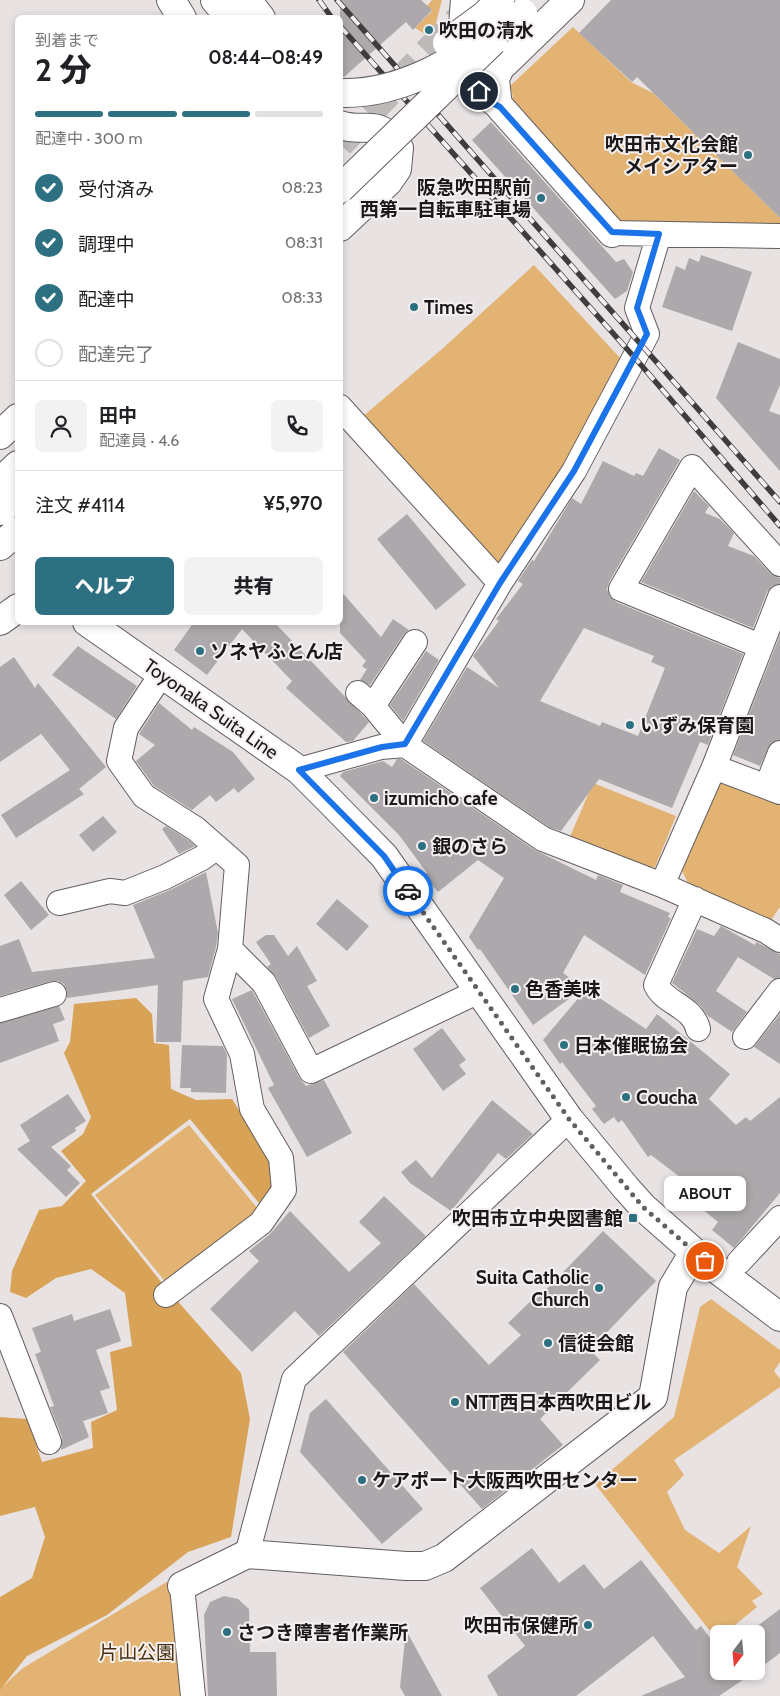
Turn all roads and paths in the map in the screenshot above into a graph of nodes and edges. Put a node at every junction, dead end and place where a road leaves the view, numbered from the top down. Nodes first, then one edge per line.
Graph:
1 (171, 0) edge
2 (196, 0) edge
3 (215, 0) edge
4 (247, 0) edge
5 (466, 0) edge
6 (570, 0) edge
7 (519, 4) edge
8 (180, 15) edge
9 (208, 15) edge
10 (228, 15) edge
11 (259, 15) edge
12 (467, 47) junction
13 (504, 64) junction
14 (343, 75) edge
15 (343, 93) edge
16 (500, 107) junction
17 (343, 124) edge
18 (343, 186) edge
19 (343, 224) edge
20 (612, 232) joint
21 (659, 234) junction
22 (780, 236) edge
23 (343, 410) edge
24 (15, 421) edge
25 (0, 435) edge
26 (15, 468) edge
27 (0, 482) edge
28 (15, 498) edge
29 (0, 511) edge
30 (15, 533) edge
31 (0, 546) edge
32 (780, 564) edge
33 (500, 583) junction
34 (780, 597) edge
35 (15, 610) edge
36 (0, 622) edge
37 (91, 625) edge
38 (415, 642) dead end
39 (760, 646) junction
40 (161, 674) junction
41 (405, 744) junction
42 (780, 753) edge
43 (714, 767) junction
44 (299, 770) junction
45 (773, 789) edge
46 (216, 847) junction
47 (662, 885) junction
48 (695, 899) junction
49 (59, 903) dead end
50 (780, 940) edge
51 (230, 949) junction
52 (780, 990) edge
53 (479, 991) junction
54 (54, 994) dead end
55 (0, 1010) edge
56 (698, 1029) dead end
57 (746, 1037) dead end
58 (569, 1119) junction
59 (780, 1218) edge
60 (694, 1252) junction
61 (739, 1262) dead end
62 (166, 1294) dead end
63 (780, 1318) edge
64 (1, 1319) edge
65 (49, 1442) dead end
66 (247, 1554) junction
67 (182, 1586) joint
68 (193, 1696) edge

1 - 8 main road
2 - 9 main road
3 - 10 main road
4 - 11 main road
5 - 12 main road
6 - 13 main road
7 - 14 main road, bridge
7 - 15 main road, bridge
7 - 18 main road, bridge
12 - 13 main road
12 - 16 street
13 - 16 street
16 - 20 main road
17 - 19 main road
20 - 21 street
21 - 22 street
21 - 33 street
23 - 33 street
24 - 25 main road
26 - 27 main road
28 - 29 main road
30 - 31 main road
32 - 39 street
33 - 41 street
34 - 39 street
35 - 36 main road
37 - 40 main road, Toyonaka Suita Line
38 - 41 street
39 - 43 street
40 - 44 main road, Toyonaka Suita Line
40 - 46 street
41 - 44 street
41 - 47 street
42 - 45 street
43 - 45 street
43 - 47 street
44 - 53 main road, Toyonaka Suita Line
46 - 49 street
46 - 51 street
47 - 48 street
48 - 50 street
48 - 56 street
51 - 53 street
51 - 62 street
52 - 57 street
53 - 58 main road, Toyonaka Suita Line
54 - 55 street
58 - 60 main road, Toyonaka Suita Line
58 - 66 street
59 - 61 street
60 - 63 main road, Toyonaka Suita Line
60 - 66 main road
64 - 65 street
66 - 67 main road
67 - 68 street

